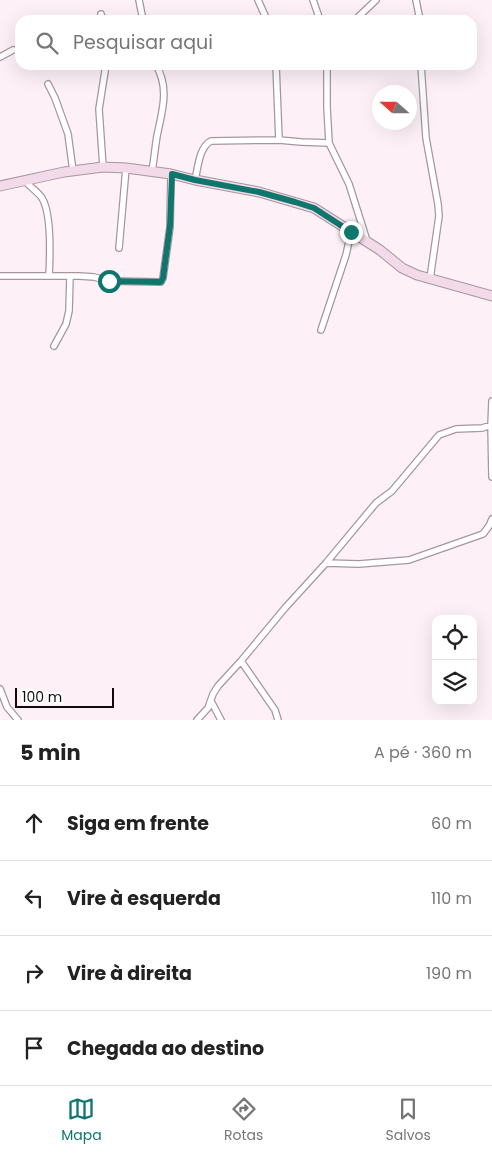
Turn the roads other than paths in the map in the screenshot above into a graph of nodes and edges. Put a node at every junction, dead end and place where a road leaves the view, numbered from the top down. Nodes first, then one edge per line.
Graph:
1 (139, 0) edge
2 (258, 0) edge
3 (313, 0) edge
4 (376, 0) edge
5 (416, 0) edge
6 (142, 15) edge
7 (265, 15) edge
8 (318, 15) edge
9 (360, 15) edge
10 (419, 15) edge
11 (14, 50) dead end
12 (0, 57) edge
13 (105, 70) edge
14 (158, 70) edge
15 (276, 70) edge
16 (327, 70) edge
17 (421, 70) edge
18 (48, 84) dead end
19 (279, 140) junction
20 (329, 142) junction
21 (103, 167) junction
22 (126, 168) junction
23 (73, 171) junction
24 (152, 171) junction
25 (172, 174) junction
26 (195, 180) junction
27 (25, 182) junction
28 (0, 186) edge
29 (351, 232) junction
30 (367, 241) junction
31 (119, 248) dead end
32 (0, 276) edge
33 (49, 276) junction
34 (70, 276) junction
35 (430, 280) junction
36 (492, 296) edge
37 (322, 330) dead end
38 (54, 346) dead end
39 (492, 401) edge
40 (491, 425) edge
41 (492, 477) edge
42 (492, 519) edge
43 (326, 563) junction
44 (241, 662) junction
45 (0, 690) edge
46 (211, 701) junction
47 (18, 720) edge
48 (197, 720) edge
49 (221, 720) edge
50 (278, 720) edge

1 - 6 street
2 - 7 street
3 - 8 street
4 - 9 street
5 - 10 street
11 - 12 street
13 - 21 street
14 - 24 street
15 - 19 street
16 - 20 street
17 - 35 street
18 - 23 street
19 - 20 street
19 - 26 street
20 - 30 street
21 - 22 street
21 - 23 street
22 - 24 street
22 - 31 street
23 - 27 street
24 - 25 street
25 - 26 street
25 - 34 street
26 - 29 street
27 - 28 street
27 - 33 street
29 - 30 street
29 - 37 street
30 - 35 street
32 - 33 street
33 - 34 street
34 - 38 street
35 - 36 street
39 - 40 street
40 - 41 street
40 - 43 street
42 - 43 street
43 - 44 street
44 - 46 street
44 - 50 street
45 - 47 street
46 - 48 street
46 - 49 street

